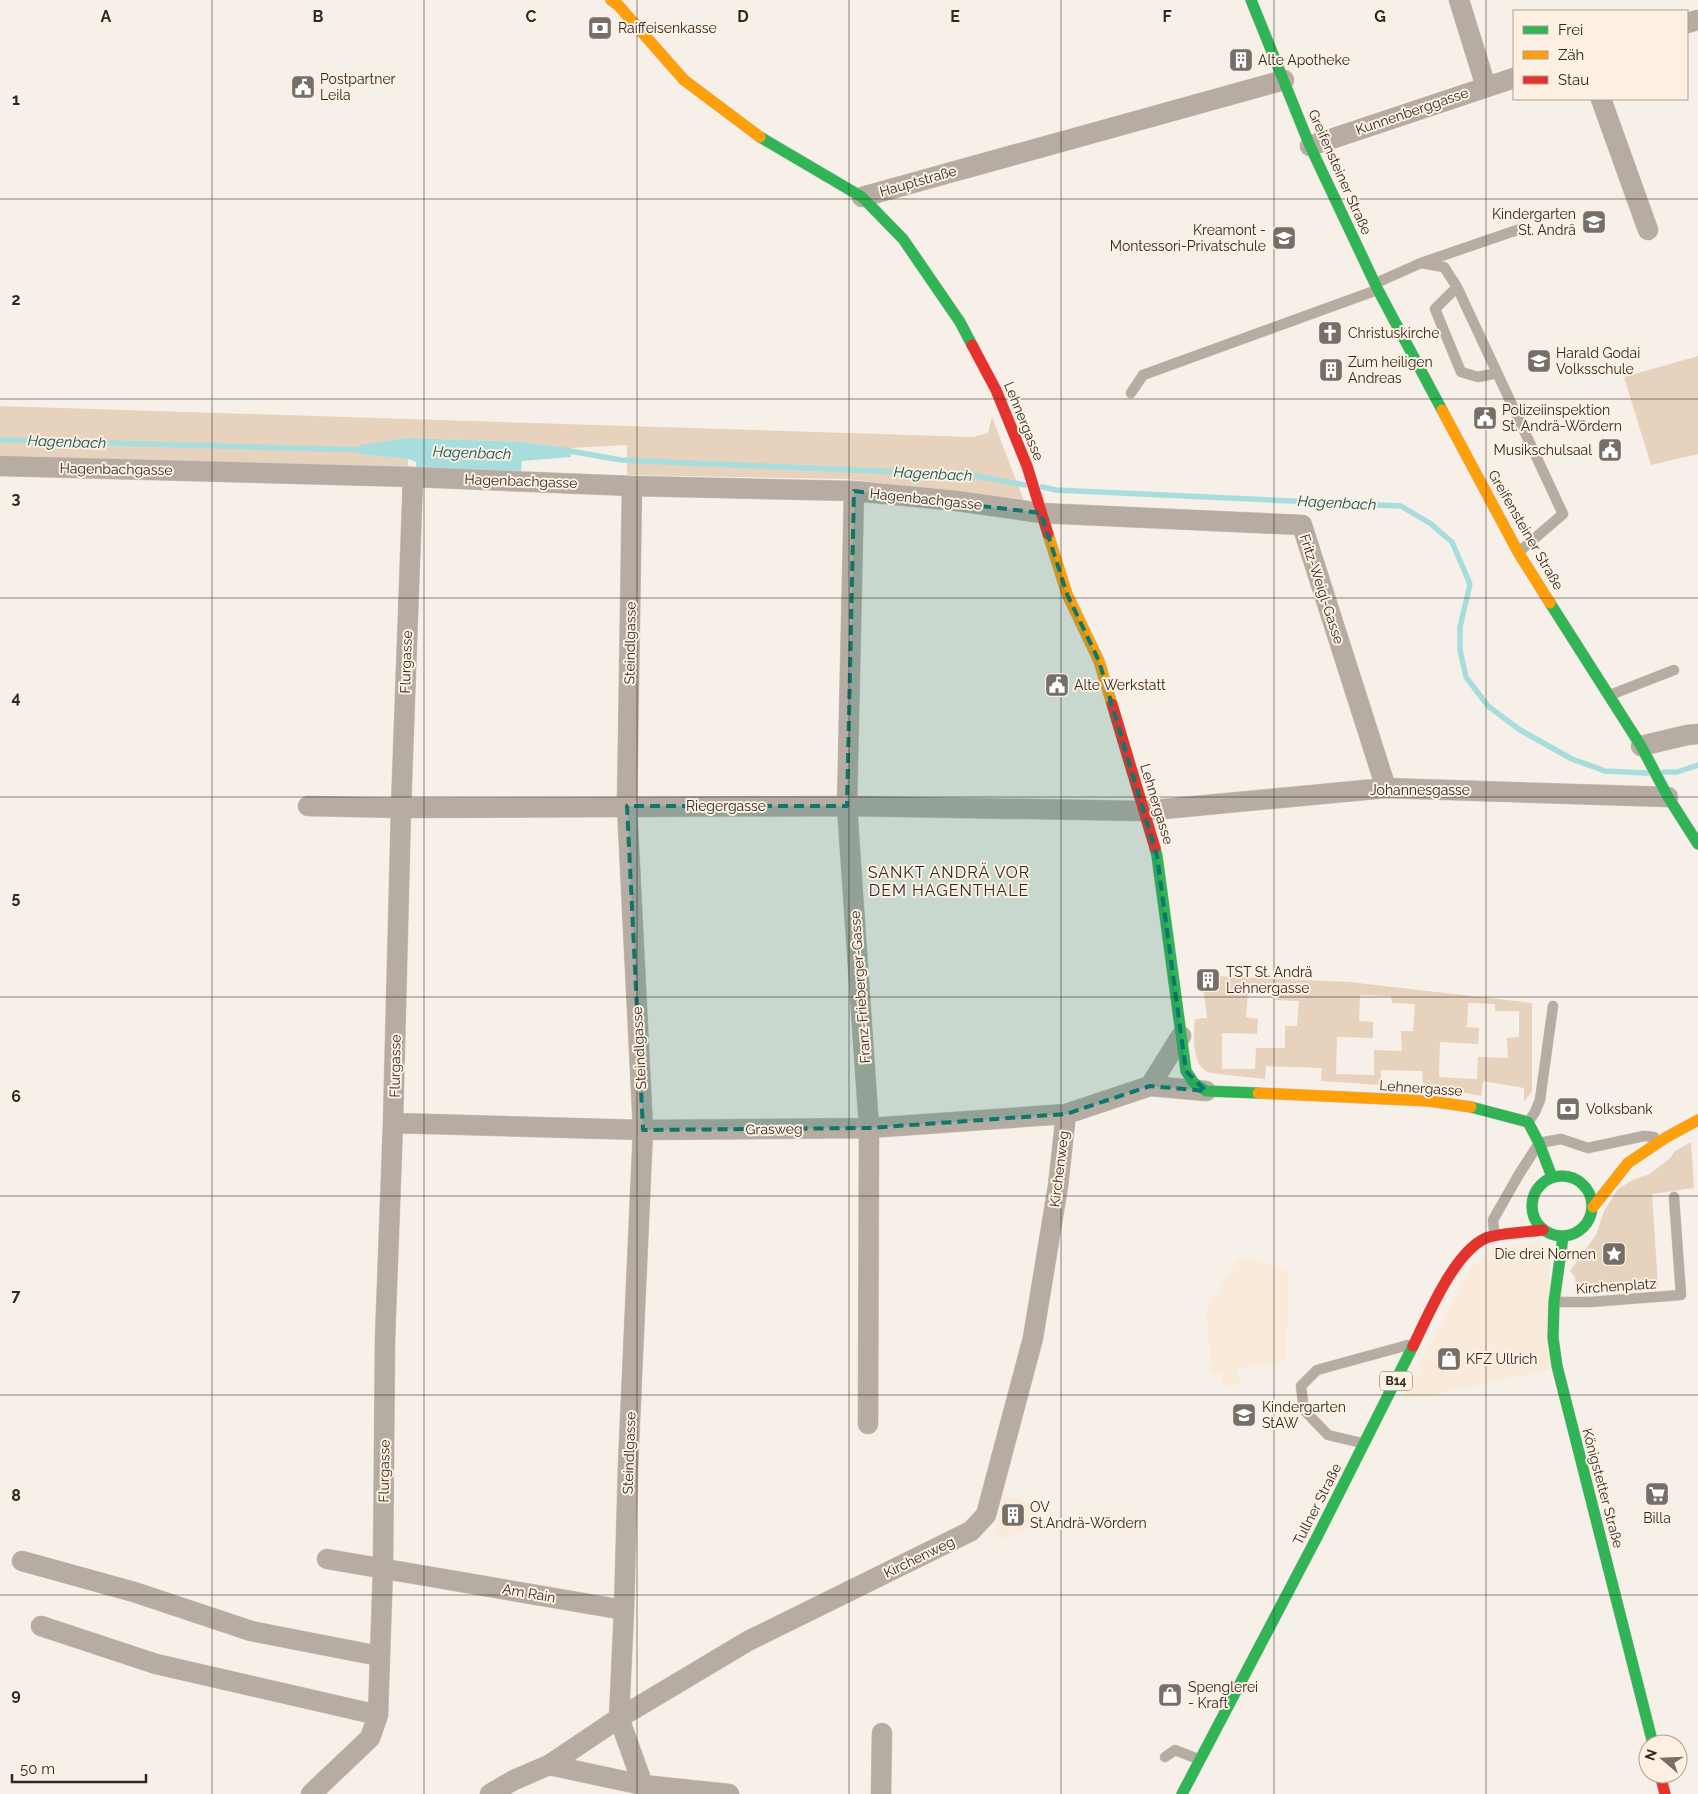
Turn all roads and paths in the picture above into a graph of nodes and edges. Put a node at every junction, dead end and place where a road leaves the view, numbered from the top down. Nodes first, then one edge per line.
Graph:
1 (1251, 0) edge
2 (1459, 0) edge
3 (615, 2) edge
4 (1513, 78) edge
5 (1284, 80) junction
6 (1486, 87) junction
7 (1601, 100) edge
8 (1310, 146) junction
9 (862, 196) junction
10 (1520, 228) dead end
11 (1648, 230) dead end
12 (1422, 263) junction
13 (1376, 287) junction
14 (1457, 287) junction
15 (1498, 373) junction
16 (1131, 393) dead end
17 (0, 466) edge
18 (413, 477) junction
19 (632, 486) junction
20 (854, 491) junction
21 (1040, 508) junction
22 (1518, 552) junction
23 (1674, 670) dead end
24 (1609, 695) junction
25 (1698, 734) edge
26 (1641, 746) junction
27 (1386, 788) junction
28 (1664, 790) junction
29 (308, 806) dead end
30 (627, 806) junction
31 (847, 806) junction
32 (401, 808) junction
33 (1144, 811) junction
34 (1698, 844) edge
35 (1553, 1006) dead end
36 (1181, 1036) junction
37 (1150, 1086) junction
38 (1206, 1091) junction
39 (1066, 1114) junction
40 (1698, 1120) edge
41 (1528, 1122) junction
42 (393, 1123) junction
43 (870, 1128) junction
44 (643, 1130) junction
45 (1665, 1138) junction
46 (1539, 1144) junction
47 (1628, 1163) junction
48 (1613, 1166) dead end
49 (1587, 1174) dead end
50 (1552, 1177) junction
51 (1576, 1179) junction
52 (1674, 1198) dead end
53 (1532, 1201) junction
54 (1593, 1208) junction
55 (1521, 1210) dead end
56 (1506, 1221) dead end
57 (1543, 1230) junction
58 (1491, 1234) junction
59 (1563, 1237) junction
60 (1554, 1302) junction
61 (1416, 1342) junction
62 (868, 1424) dead end
63 (1364, 1444) junction
64 (327, 1559) dead end
65 (22, 1561) dead end
66 (383, 1568) junction
67 (624, 1610) junction
68 (42, 1626) dead end
69 (379, 1656) junction
70 (378, 1715) junction
71 (619, 1718) junction
72 (882, 1733) dead end
73 (1651, 1734) edge
74 (1165, 1757) dead end
75 (1200, 1759) junction
76 (549, 1765) junction
77 (643, 1784) junction
78 (311, 1794) edge
79 (490, 1794) edge
80 (730, 1794) edge
81 (881, 1794) edge
82 (1182, 1794) edge

1 - 5 main road, Greifensteiner Straße
2 - 6 street
3 - 9 main road, Hauptstraße
4 - 6 street, Kunnenberggasse
5 - 8 main road, Greifensteiner Straße
5 - 9 street, Hauptstraße
6 - 8 street, Kunnenberggasse
7 - 11 street
8 - 13 main road, Greifensteiner Straße
9 - 21 main road, Lehnergasse
10 - 12 lane
12 - 13 lane
12 - 14 lane
13 - 16 lane
13 - 22 main road, Greifensteiner Straße
14 - 15 lane
14 - 15 lane
15 - 22 lane
17 - 18 street, Hagenbachgasse
18 - 19 street, Hagenbachgasse
18 - 32 street, Flurgasse
19 - 20 street, Hagenbachgasse
19 - 30 street, Steindlgasse
20 - 21 street, Hagenbachgasse
20 - 31 street, Franz-Frieberger-Gasse
21 - 27 street, Fritz-Weigl-Gasse
21 - 33 main road, Lehnergasse
22 - 24 main road, Greifensteiner Straße
23 - 24 lane
24 - 26 main road, Greifensteiner Straße
25 - 26 street
26 - 28 main road, Greifensteiner Straße
27 - 28 street, Johannesgasse
27 - 33 street, Johannesgasse
28 - 34 main road, Greifensteiner Straße
29 - 32 street, Riegergasse
30 - 31 street, Riegergasse
30 - 32 street, Riegergasse
30 - 44 street, Steindlgasse
31 - 33 street, Riegergasse
31 - 43 street, Franz-Frieberger-Gasse
32 - 42 street, Flurgasse
33 - 36 main road, Lehnergasse
35 - 41 lane
36 - 37 street
36 - 38 main road, Lehnergasse
37 - 38 street, Grasweg
37 - 39 street, Grasweg
38 - 41 main road, Lehnergasse
39 - 43 street, Grasweg
39 - 71 street, Kirchenweg
40 - 45 main road
41 - 46 main road
42 - 44 street, Grasweg
42 - 66 street, Flurgasse
43 - 44 street, Grasweg
43 - 62 street, Franz-Frieberger-Gasse
44 - 67 street, Steindlgasse
45 - 46 lane
45 - 47 main road
46 - 50 main road
46 - 58 lane
47 - 48 main road
47 - 54 main road
49 - 51 main road
50 - 51 main road
50 - 53 main road
51 - 54 main road
52 - 60 lane, Kirchenplatz
53 - 55 main road
53 - 57 main road
54 - 59 main road
56 - 58 main road, Tullner Straße / B14
57 - 58 main road, Tullner Straße / B14
57 - 59 main road, B14
58 - 61 main road, Tullner Straße / B14
59 - 60 main road, Königstetter Straße
60 - 73 main road, Königstetter Straße
61 - 63 main road, Tullner Straße / B14
61 - 63 lane
63 - 75 main road, Tullner Straße / B14
64 - 66 street, Am Rain
65 - 69 street
66 - 67 street, Am Rain
66 - 69 street, Flurgasse
67 - 71 street
68 - 70 street
69 - 70 street, Flurgasse
70 - 78 street, Flurgasse
71 - 76 street, Kirchenweg
71 - 77 street
72 - 81 street
74 - 75 lane
75 - 82 main road, Tullner Straße / B14
76 - 77 street
76 - 79 street, Kirchenweg
77 - 80 street

